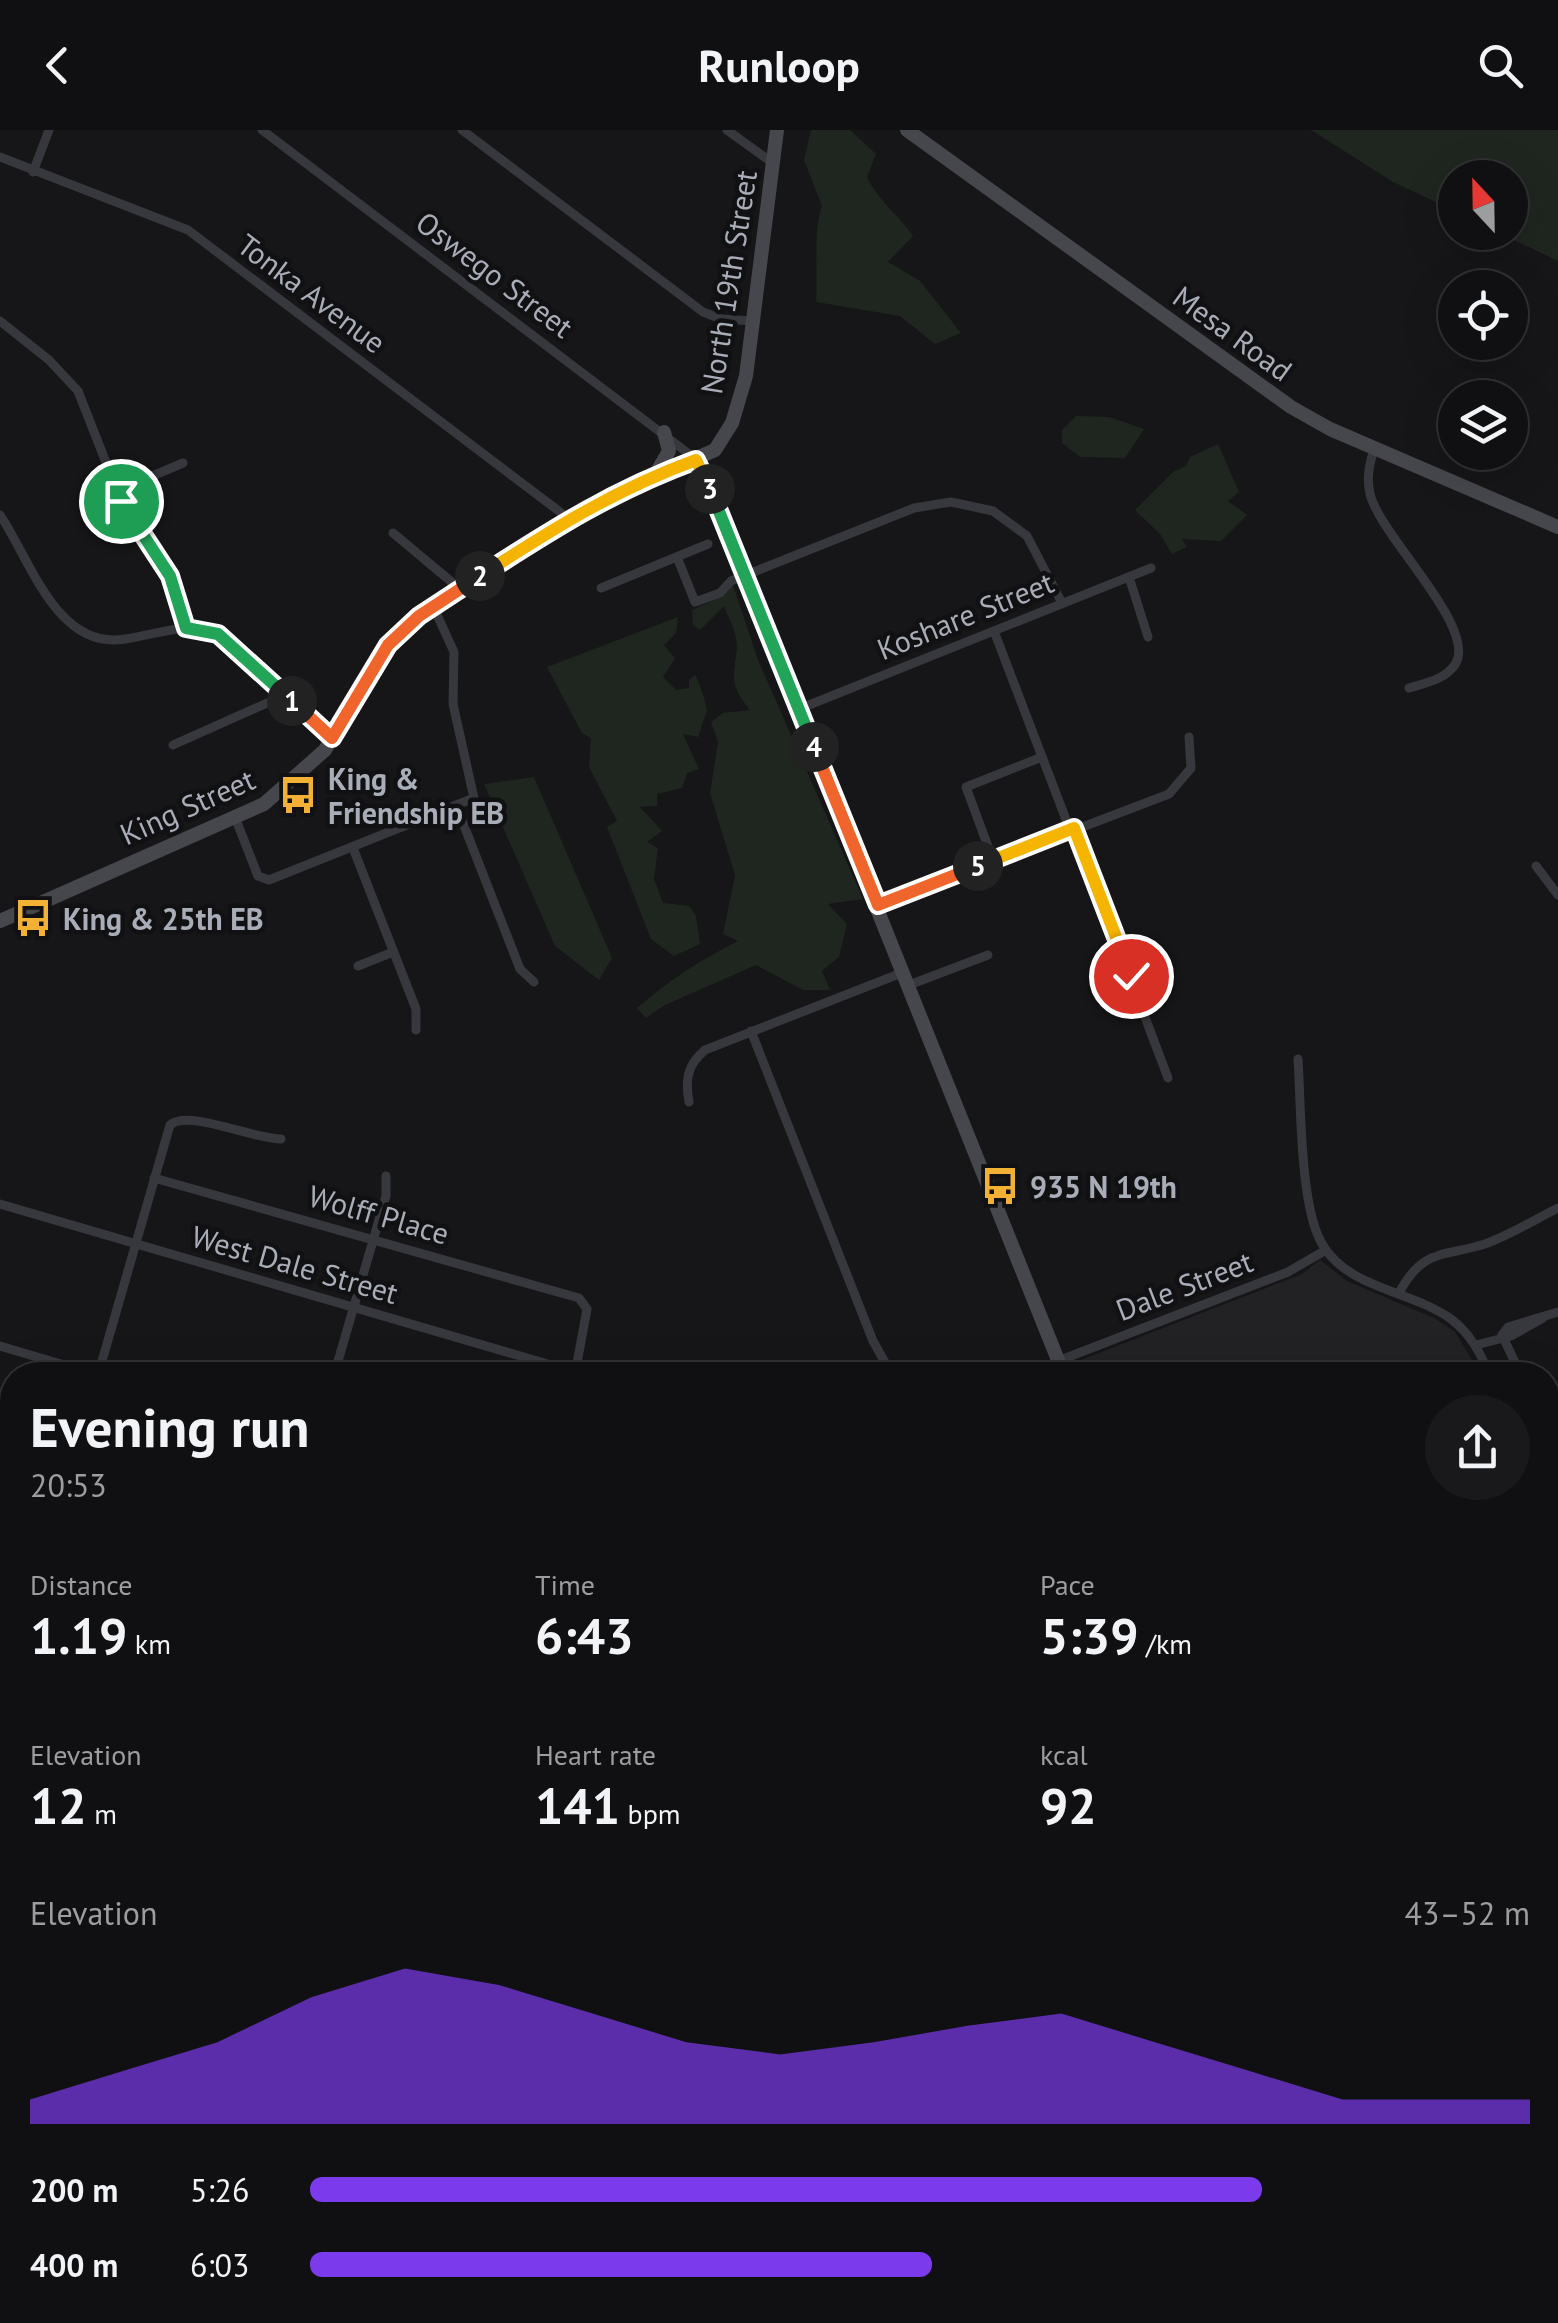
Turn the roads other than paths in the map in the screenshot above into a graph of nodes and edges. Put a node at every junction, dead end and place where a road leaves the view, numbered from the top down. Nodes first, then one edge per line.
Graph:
1 (48, 130) edge
2 (262, 130) edge
3 (462, 130) edge
4 (728, 130) edge
5 (776, 130) edge
6 (907, 130) edge
7 (0, 157) edge
8 (774, 164) junction
9 (33, 172) junction
10 (754, 321) junction
11 (0, 322) edge
12 (664, 432) junction
13 (1374, 448) junction
14 (696, 460) junction
15 (183, 463) dead end
16 (655, 476) junction
17 (117, 491) junction
18 (0, 515) edge
19 (568, 518) junction
20 (1558, 527) edge
21 (394, 534) dead end
22 (708, 544) dead end
23 (677, 557) junction
24 (1150, 568) dead end
25 (745, 576) junction
26 (1129, 577) junction
27 (601, 588) dead end
28 (460, 589) junction
29 (1062, 604) junction
30 (433, 606) junction
31 (186, 628) junction
32 (994, 630) junction
33 (1148, 637) dead end
34 (1409, 688) dead end
35 (285, 695) junction
36 (799, 709) junction
37 (332, 738) junction
38 (1189, 738) dead end
39 (173, 745) dead end
40 (1042, 757) junction
41 (456, 805) junction
42 (235, 817) junction
43 (1072, 829) junction
44 (352, 848) junction
45 (993, 860) junction
46 (1536, 866) dead end
47 (1558, 895) edge
48 (878, 905) junction
49 (0, 920) edge
50 (393, 952) junction
51 (988, 955) dead end
52 (358, 966) dead end
53 (906, 979) junction
54 (534, 982) dead end
55 (416, 1030) dead end
56 (751, 1031) junction
57 (1298, 1059) dead end
58 (1168, 1078) dead end
59 (689, 1102) dead end
60 (281, 1139) dead end
61 (386, 1176) dead end
62 (154, 1178) junction
63 (0, 1204) edge
64 (1558, 1208) edge
65 (375, 1238) junction
66 (135, 1244) junction
67 (1326, 1250) junction
68 (1399, 1293) junction
69 (354, 1306) junction
70 (1558, 1312) edge
71 (1502, 1335) junction
72 (1476, 1345) junction
73 (0, 1346) edge
74 (54, 1362) edge
75 (102, 1362) edge
76 (338, 1362) edge
77 (536, 1362) edge
78 (577, 1362) edge
79 (885, 1362) edge
80 (1059, 1362) edge
81 (1075, 1362) edge
82 (1484, 1362) edge
83 (1514, 1362) edge

1 - 9 street
2 - 12 street, Oswego Street
3 - 10 street
4 - 8 street
5 - 8 street, North 19th Street
6 - 13 street, Mesa Road
7 - 9 street, Tonka Avenue
8 - 10 street, North 19th Street
9 - 19 street, Tonka Avenue
10 - 14 street, North 19th Street
11 - 17 street
12 - 14 street, Oswego Street
12 - 16 street
13 - 20 street, Mesa Road
13 - 34 street
14 - 16 street, King Street
14 - 25 street
15 - 17 street
16 - 19 street, King Street
17 - 31 street
18 - 31 street
19 - 28 street, King Street
21 - 28 street
22 - 23 street
23 - 25 street
23 - 27 street
24 - 26 street, Koshare Street
25 - 29 street
25 - 36 street
26 - 29 street, Koshare Street
26 - 33 street
28 - 30 street, King Street
29 - 32 street, Koshare Street
30 - 37 street, King Street
30 - 41 street
31 - 35 street
32 - 36 street, Koshare Street
32 - 40 street
35 - 37 street
35 - 39 street
36 - 48 street
37 - 42 street, King Street
38 - 43 street
40 - 43 street
40 - 45 street
41 - 44 street
41 - 54 street
42 - 44 street
42 - 49 street, King Street
43 - 45 street
43 - 58 street
44 - 50 street
45 - 48 street
46 - 47 street
48 - 53 street
50 - 52 street
50 - 55 street
51 - 53 street
53 - 56 street
53 - 80 street
56 - 59 street
56 - 79 street
57 - 67 street
60 - 62 street
61 - 65 street
62 - 65 street, Wolff Place
62 - 66 street
63 - 66 street, West Dale Street
64 - 68 street
65 - 69 street
65 - 78 street, Wolff Place
66 - 69 street, West Dale Street
66 - 75 street
67 - 68 street
67 - 81 street, Dale Street
68 - 72 street
69 - 76 street
69 - 77 street, West Dale Street
70 - 71 street
71 - 72 street
71 - 83 street
72 - 82 street
73 - 74 street

